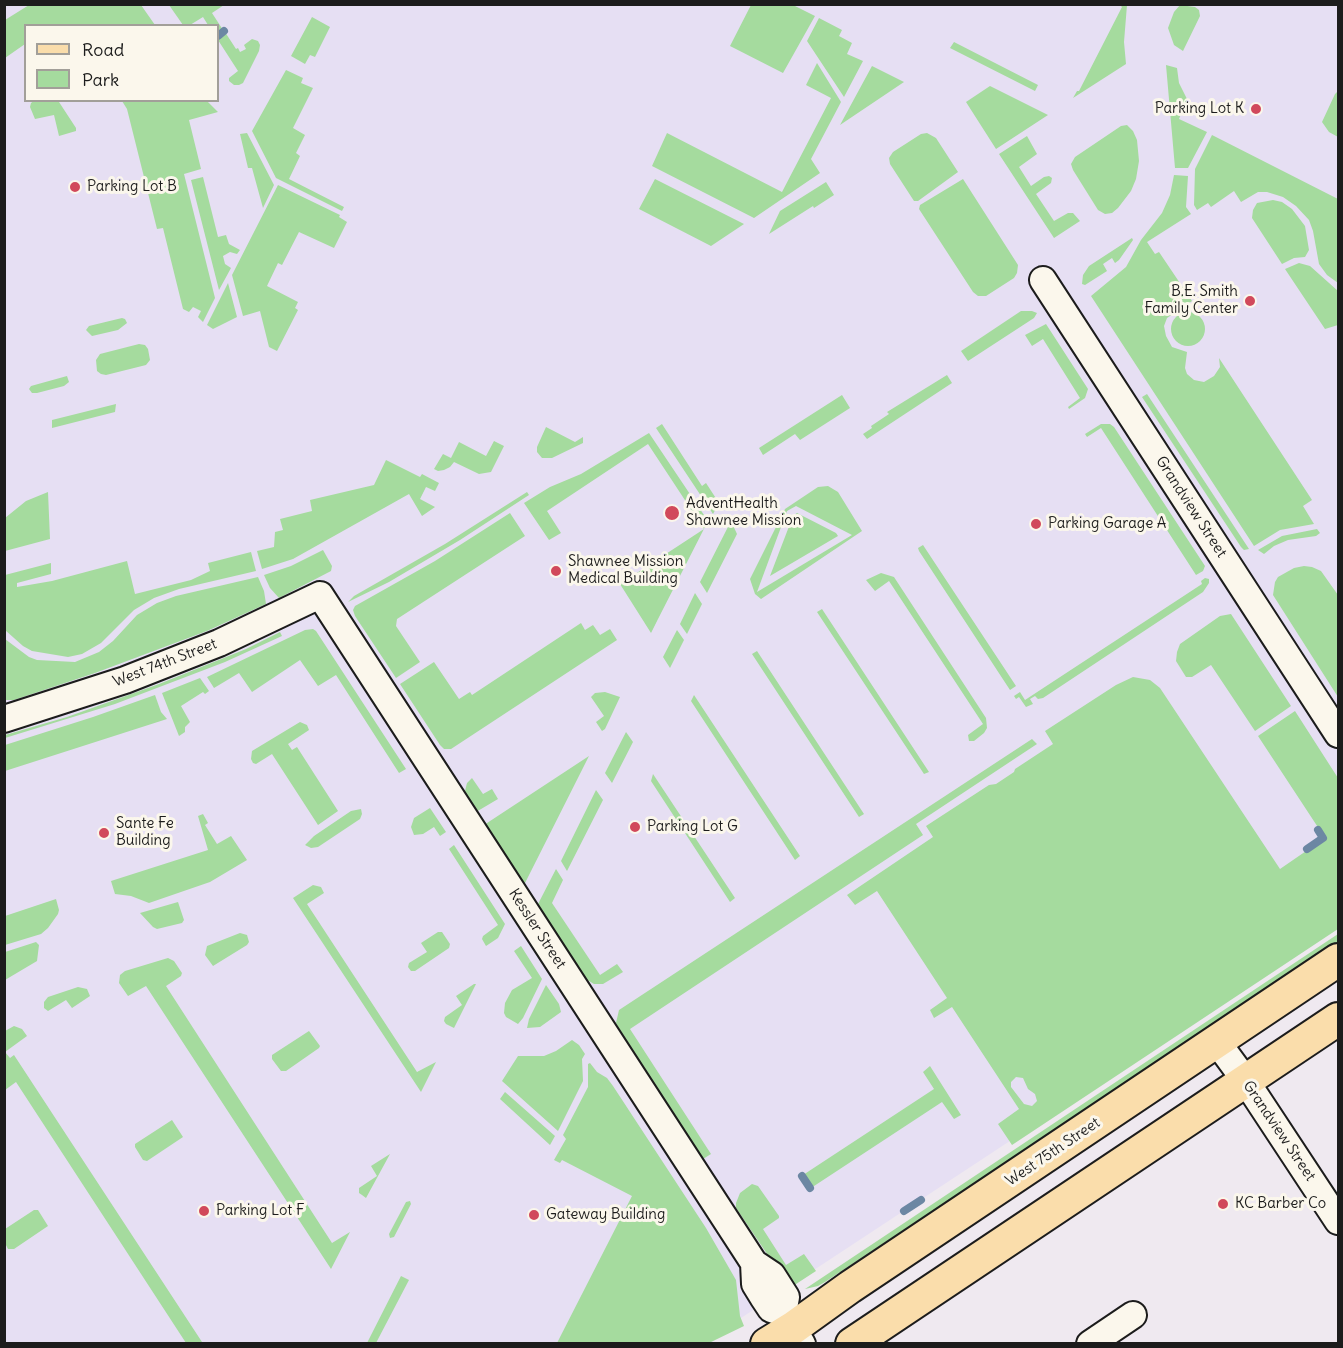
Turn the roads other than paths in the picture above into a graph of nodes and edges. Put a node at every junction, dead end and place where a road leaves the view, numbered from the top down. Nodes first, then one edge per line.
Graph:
1 (1043, 280) dead end
2 (320, 595) joint
3 (4, 719) edge
4 (1338, 734) edge
5 (1338, 960) edge
6 (1338, 1018) edge
7 (1217, 1042) junction
8 (1245, 1080) junction
9 (1338, 1221) edge
10 (1133, 1315) dead end
11 (786, 1332) edge
12 (852, 1344) edge
13 (1090, 1344) edge

1 - 4 street, Grandview Street
2 - 3 street, West 74th Street
2 - 11 street, Kessler Street
5 - 7 main road, West 75th Street
6 - 8 main road
7 - 8 street, Grandview Street
7 - 11 main road, West 75th Street
8 - 9 street, Grandview Street
8 - 12 main road
10 - 13 street

